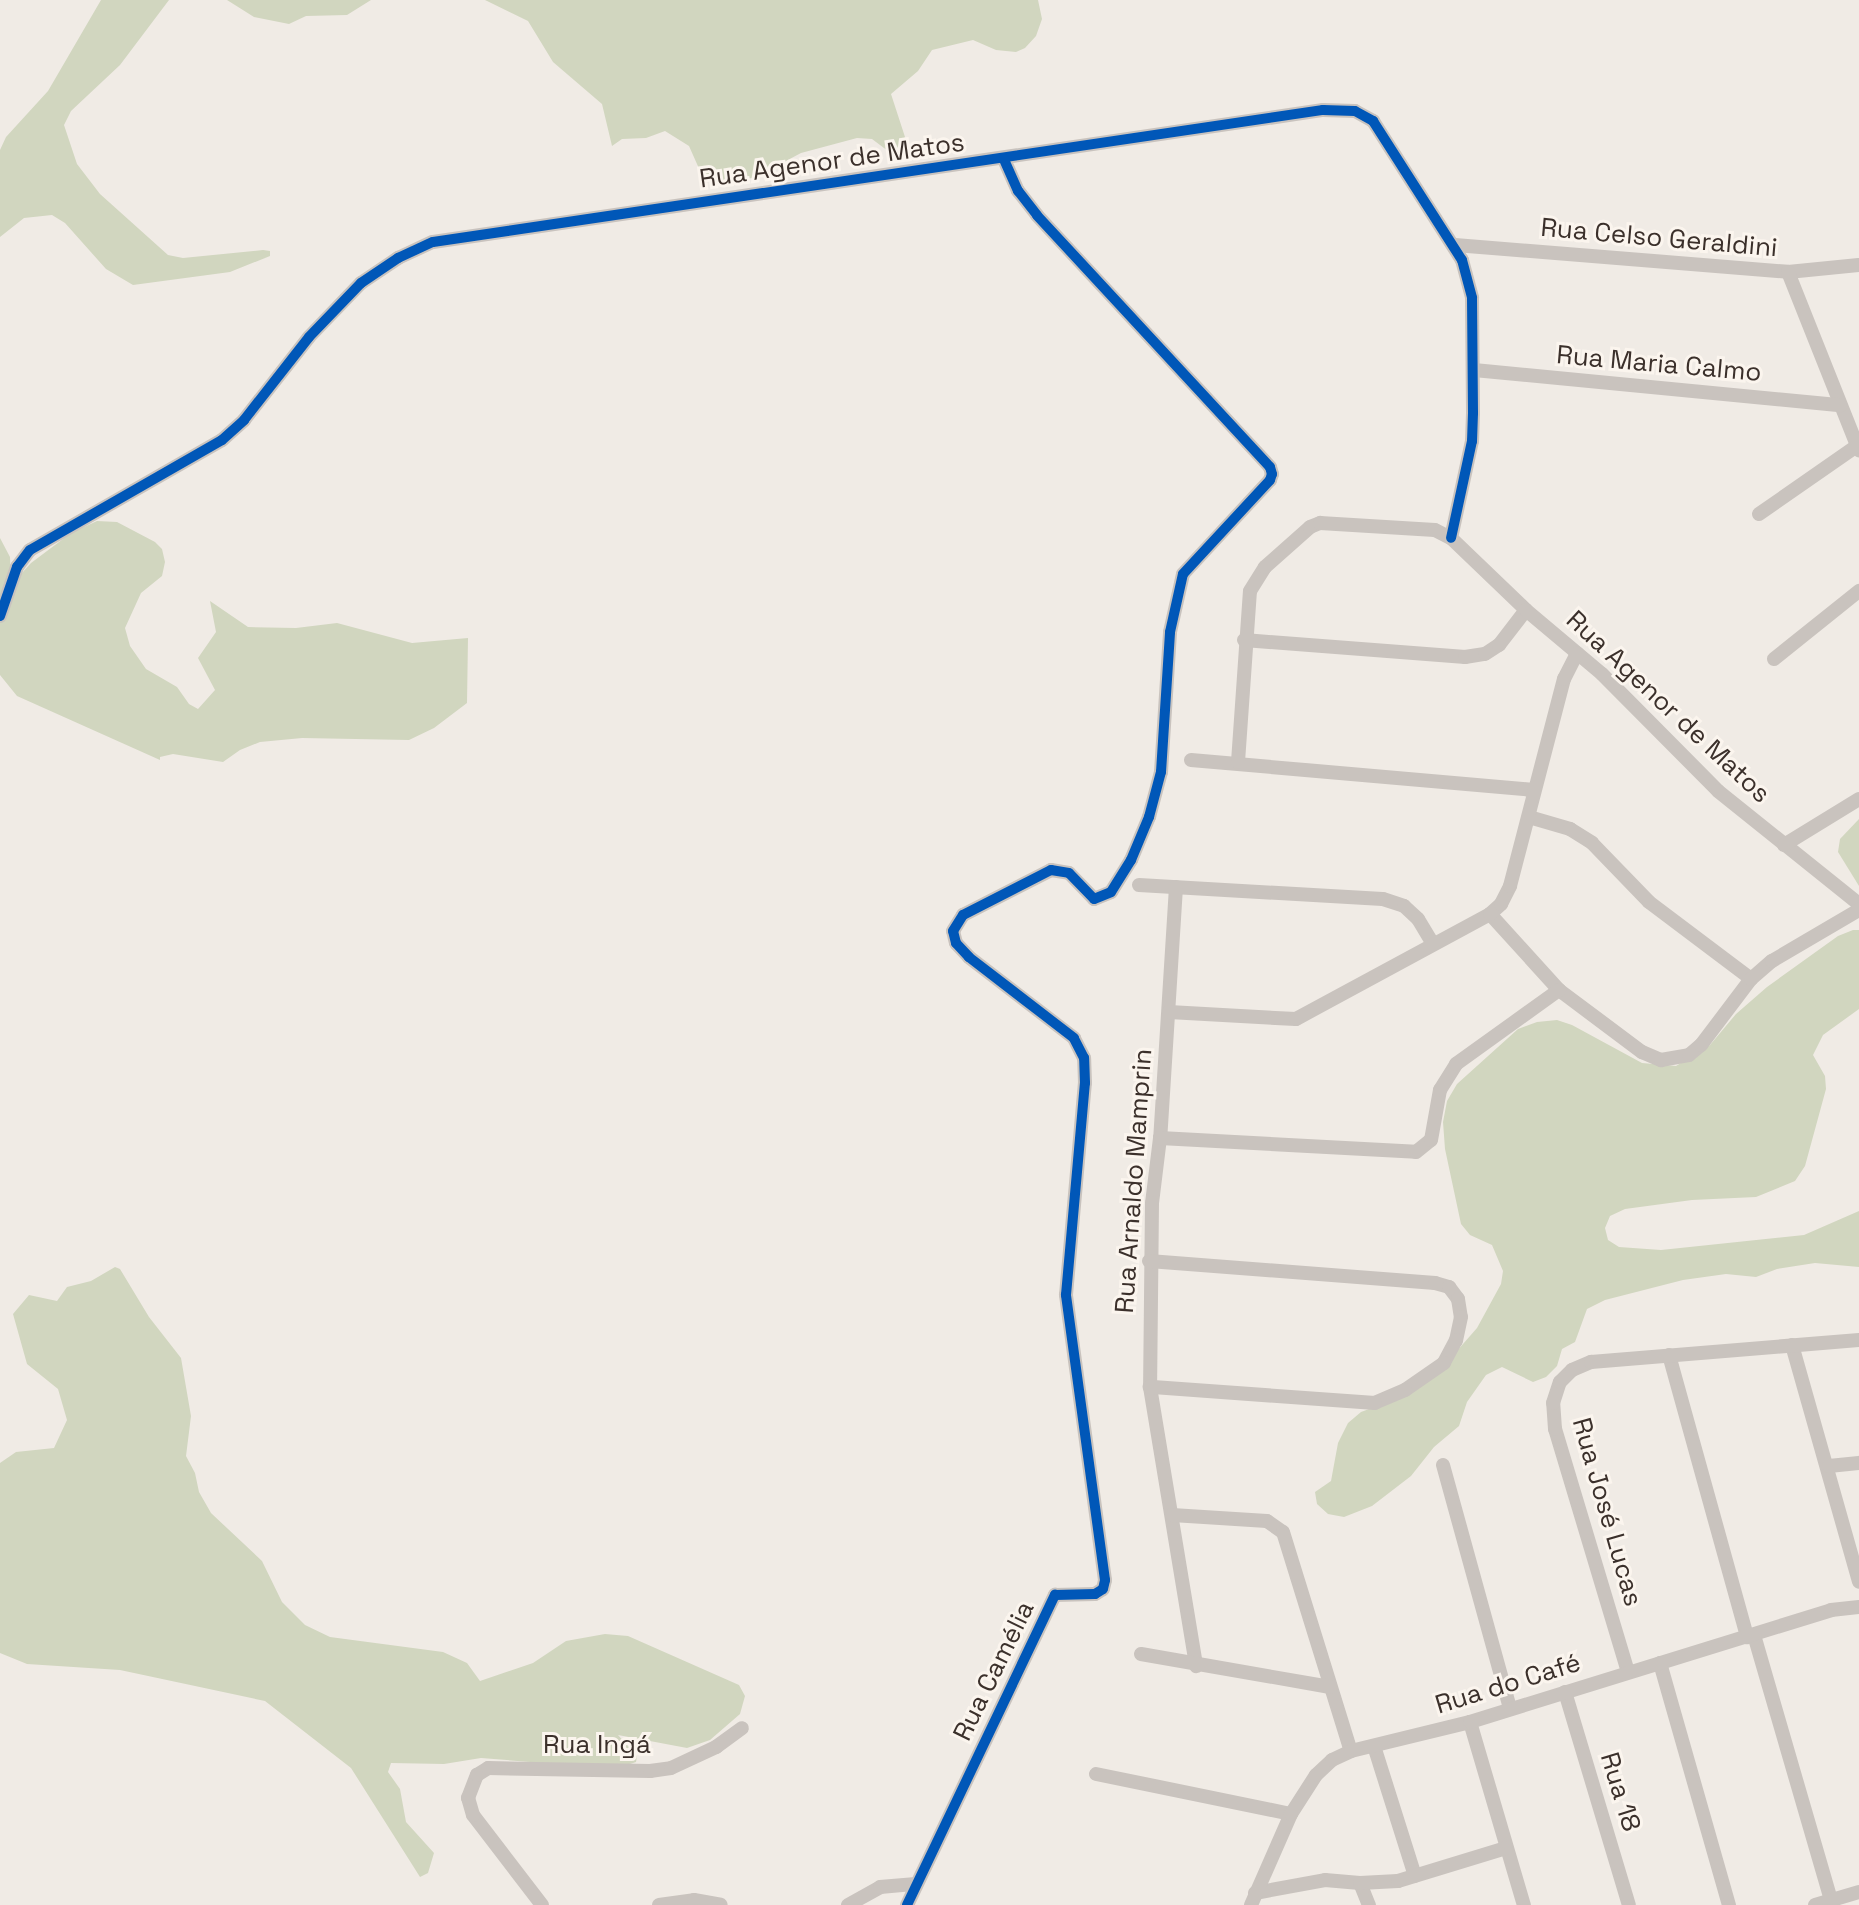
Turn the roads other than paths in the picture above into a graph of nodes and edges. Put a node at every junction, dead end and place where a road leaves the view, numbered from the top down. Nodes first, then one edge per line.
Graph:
1 (1004, 159) junction
2 (1455, 245) junction
3 (1859, 265) edge
4 (1788, 272) junction
5 (1474, 370) junction
6 (1840, 405) junction
7 (1858, 448) edge
8 (1759, 514) dead end
9 (1451, 538) junction
10 (1859, 591) edge
11 (1526, 610) junction
12 (0, 616) edge
13 (1244, 640) junction
14 (1577, 653) junction
15 (1774, 659) dead end
16 (1191, 760) dead end
17 (1238, 762) junction
18 (1534, 790) junction
19 (1859, 799) edge
20 (1529, 817) junction
21 (1784, 845) junction
22 (1139, 885) dead end
23 (1176, 887) junction
24 (1859, 904) edge
25 (1859, 910) edge
26 (1490, 914) junction
27 (1433, 944) junction
28 (1751, 979) junction
29 (1559, 990) junction
30 (1169, 1012) junction
31 (1160, 1138) junction
32 (1149, 1261) junction
33 (1859, 1340) edge
34 (1792, 1345) junction
35 (1669, 1355) junction
36 (1150, 1387) junction
37 (1859, 1463) edge
38 (1443, 1465) dead end
39 (1829, 1466) junction
40 (1172, 1515) junction
41 (1859, 1582) edge
42 (1859, 1607) edge
43 (1750, 1636) junction
44 (1141, 1654) dead end
45 (1660, 1663) junction
46 (1196, 1666) junction
47 (1628, 1672) junction
48 (1330, 1687) junction
49 (1565, 1692) junction
50 (1510, 1709) junction
51 (1470, 1722) junction
52 (742, 1728) dead end
53 (1374, 1746) junction
54 (1351, 1751) junction
55 (1096, 1774) dead end
56 (1291, 1814) junction
57 (1506, 1848) junction
58 (1415, 1876) junction
59 (1360, 1883) junction
60 (916, 1884) junction
61 (1859, 1892) edge
62 (1253, 1899) edge
63 (1831, 1900) junction
64 (542, 1905) edge
65 (659, 1905) edge
66 (721, 1905) edge
67 (848, 1905) edge
68 (907, 1905) edge
69 (1369, 1905) edge
70 (1524, 1905) edge
71 (1629, 1905) edge
72 (1729, 1905) edge
73 (1815, 1905) edge

1 - 2 street, Rua Agenor de Matos
1 - 12 street, Rua Agenor de Matos
1 - 60 street, Rua Camélia
2 - 4 street, Rua Celso Geraldini
2 - 5 street, Rua Agenor de Matos
3 - 4 street, Rua Celso Geraldini
4 - 6 street
5 - 6 street, Rua Maria Calmo
5 - 9 street, Rua Agenor de Matos
6 - 7 street
7 - 8 street
9 - 11 street, Rua Agenor de Matos
9 - 13 street, Rua Agenor de Matos
10 - 15 street
11 - 13 street
11 - 14 street, Rua Agenor de Matos
13 - 17 street, Rua Agenor de Matos
14 - 18 street
14 - 21 street, Rua Agenor de Matos
16 - 17 street
17 - 18 street
18 - 20 street
19 - 21 street
20 - 26 street
20 - 28 street
21 - 24 street, Rua Agenor de Matos
22 - 23 street
23 - 27 street
23 - 30 street, Rua Arnaldo Mamprin
25 - 28 street
26 - 27 street
26 - 29 street
27 - 30 street
28 - 29 street
29 - 31 street
30 - 31 street, Rua Arnaldo Mamprin
31 - 32 street, Rua Arnaldo Mamprin
32 - 36 street, Rua Arnaldo Mamprin
32 - 36 street
33 - 34 street, Rua José Lucas
34 - 35 street, Rua José Lucas
34 - 39 street
35 - 43 street
35 - 47 street, Rua José Lucas
36 - 40 street, Rua Arnaldo Mamprin
37 - 39 street
38 - 50 street
39 - 41 street
40 - 46 street, Rua Arnaldo Mamprin
40 - 48 street
42 - 43 street, Rua do Café
43 - 45 street, Rua do Café
43 - 63 street
44 - 46 street
45 - 47 street, Rua do Café
45 - 72 street
46 - 48 street
47 - 49 street, Rua do Café
48 - 54 street
49 - 50 street, Rua do Café
49 - 71 street, Rua 18
50 - 51 street, Rua do Café
51 - 53 street, Rua do Café
51 - 57 street
52 - 64 street, Rua Ingá
53 - 54 street, Rua do Café
53 - 58 street
54 - 56 street, Rua do Café
55 - 56 street
56 - 62 street, Rua do Café
57 - 58 street
57 - 70 street
58 - 59 street
59 - 62 street
59 - 69 street
60 - 67 street
60 - 68 street, Rua Camélia
61 - 63 street
63 - 73 street
65 - 66 street

